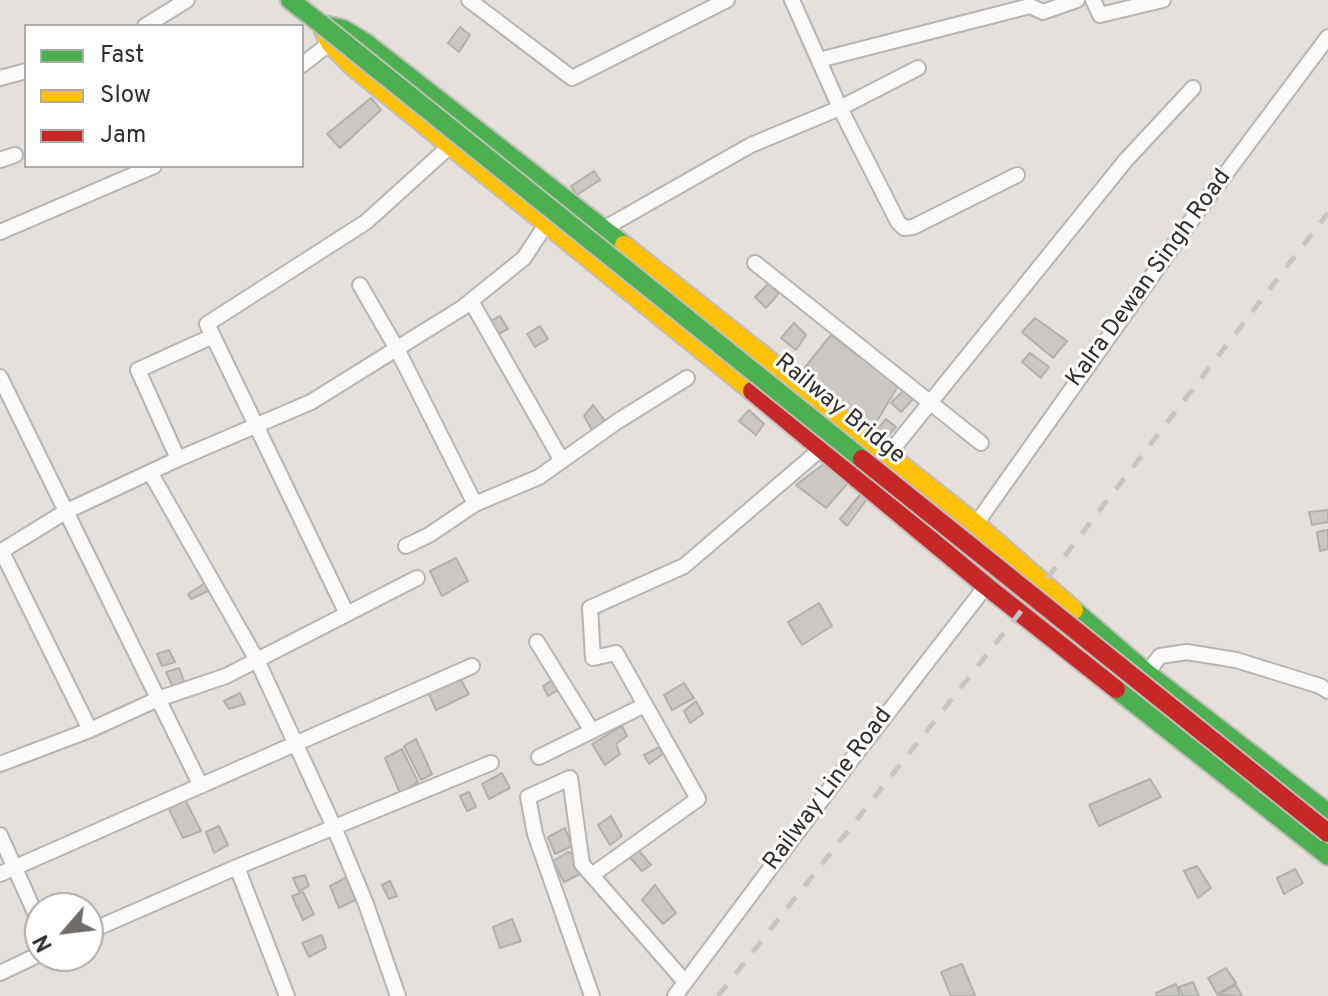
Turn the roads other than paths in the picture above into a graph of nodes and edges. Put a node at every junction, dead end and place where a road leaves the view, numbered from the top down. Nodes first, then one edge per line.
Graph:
1 (187, 0) edge
2 (290, 0) edge
3 (469, 0) edge
4 (727, 0) edge
5 (792, 0) edge
6 (1077, 0) edge
7 (1093, 0) edge
8 (1163, 0) edge
9 (148, 24) edge
10 (321, 24) junction
11 (1328, 37) edge
12 (330, 43) junction
13 (819, 60) junction
14 (304, 63) edge
15 (918, 68) dead end
16 (24, 72) edge
17 (0, 78) edge
18 (1193, 88) dead end
19 (840, 108) junction
20 (450, 146) junction
21 (149, 168) edge
22 (1017, 175) dead end
23 (547, 223) junction
24 (603, 229) junction
25 (0, 232) edge
26 (755, 263) dead end
27 (360, 285) dead end
28 (471, 301) junction
29 (213, 336) junction
30 (397, 349) junction
31 (0, 377) edge
32 (687, 378) dead end
33 (930, 402) junction
34 (256, 428) junction
35 (981, 443) dead end
36 (822, 448) junction
37 (887, 456) junction
38 (178, 459) junction
39 (562, 461) junction
40 (150, 472) junction
41 (475, 504) junction
42 (65, 512) junction
43 (976, 524) junction
44 (406, 546) dead end
45 (1, 552) edge
46 (417, 578) dead end
47 (986, 586) junction
48 (347, 614) junction
49 (537, 642) dead end
50 (257, 660) junction
51 (472, 666) dead end
52 (1147, 673) junction
53 (1328, 691) edge
54 (158, 699) junction
55 (645, 705) junction
56 (90, 730) junction
57 (592, 731) junction
58 (295, 744) junction
59 (539, 757) dead end
60 (491, 763) dead end
61 (0, 764) edge
62 (201, 786) junction
63 (1328, 813) edge
64 (334, 827) junction
65 (1328, 833) edge
66 (0, 835) edge
67 (1328, 856) edge
68 (237, 867) junction
69 (15, 868) junction
70 (0, 874) edge
71 (592, 875) junction
72 (26, 892) edge
73 (104, 925) edge
74 (24, 962) edge
75 (0, 973) edge
76 (685, 982) junction
77 (287, 996) edge
78 (398, 996) edge
79 (592, 996) edge
80 (675, 996) edge

1 - 9 street
2 - 10 main road, Railway Bridge
3 - 4 street
5 - 13 street
6 - 13 street
7 - 8 street
10 - 12 main road
10 - 24 main road
10 - 65 main road, Railway Bridge, bridge
11 - 43 street, Kalra Dewan Singh Road
12 - 14 street
12 - 20 main road
13 - 19 street
15 - 19 street
16 - 17 street
18 - 33 street
19 - 22 street
19 - 24 street
20 - 23 main road
20 - 29 street
21 - 25 street
23 - 28 street
23 - 36 main road
24 - 37 main road
26 - 33 street
27 - 30 street
28 - 30 street
28 - 39 street
29 - 34 street
29 - 38 street
30 - 34 street
30 - 41 street
31 - 42 street
32 - 39 street
33 - 35 street
33 - 37 street
34 - 38 street
34 - 48 street
36 - 47 main road
36 - 55 street
37 - 43 main road
38 - 40 street
39 - 41 street
40 - 42 street
40 - 50 street
41 - 44 street
42 - 45 street
42 - 54 street
43 - 52 main road
45 - 56 street
46 - 48 street
47 - 67 main road
47 - 76 street, Railway Line Road
48 - 50 street
49 - 57 street
50 - 54 street
50 - 58 street
51 - 58 street
52 - 53 street
52 - 63 main road
54 - 56 street
54 - 62 street
55 - 57 street
55 - 71 street
56 - 61 street
57 - 59 street
58 - 62 street
58 - 64 street
60 - 64 street
62 - 69 street
64 - 68 street
64 - 78 street
66 - 69 street
68 - 73 street
68 - 77 street
69 - 70 street
69 - 72 street
71 - 76 street
71 - 79 street
74 - 75 street
76 - 80 street, Railway Line Road

